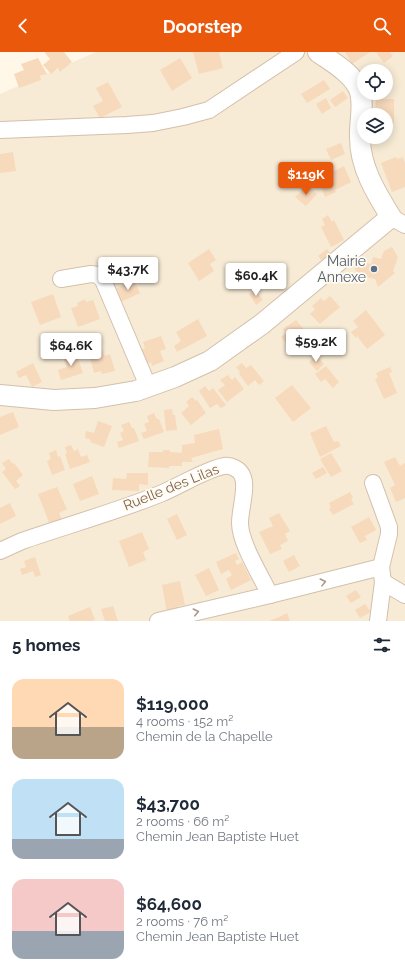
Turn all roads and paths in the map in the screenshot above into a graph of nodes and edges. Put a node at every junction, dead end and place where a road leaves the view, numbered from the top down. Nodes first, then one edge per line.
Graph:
1 (296, 52) edge
2 (318, 52) edge
3 (0, 130) edge
4 (398, 221) edge
5 (61, 279) dead end
6 (148, 386) junction
7 (0, 395) edge
8 (373, 483) dead end
9 (0, 551) edge
10 (382, 575) junction
11 (270, 595) junction
12 (405, 595) edge
13 (158, 621) edge
14 (378, 621) edge

1 - 3 street
2 - 4 street
4 - 6 street
5 - 6 street
6 - 7 street
8 - 10 street
9 - 11 street, Ruelle des Lilas
11 -> 10 street
10 - 12 street
10 - 14 street
13 -> 11 street

